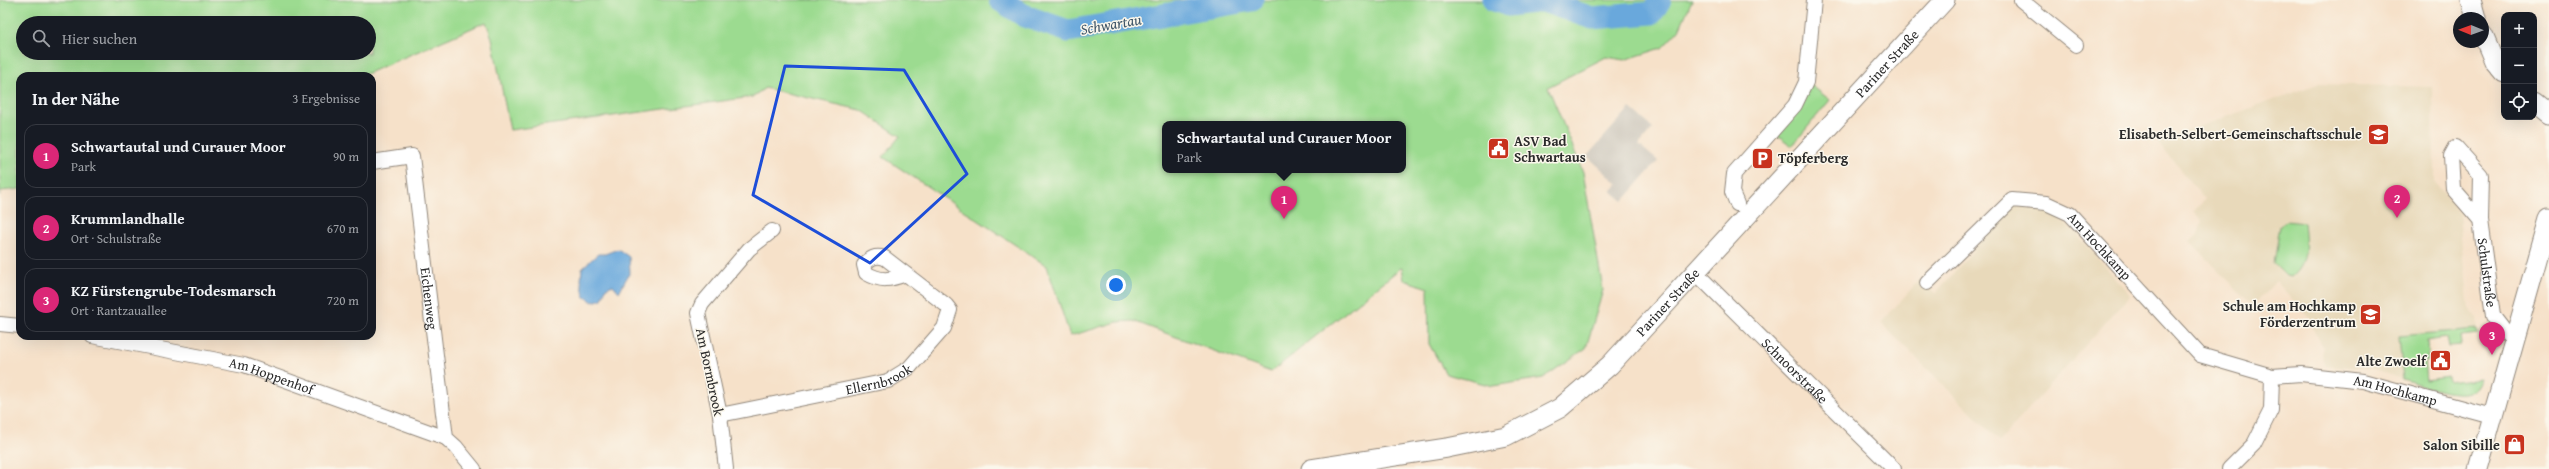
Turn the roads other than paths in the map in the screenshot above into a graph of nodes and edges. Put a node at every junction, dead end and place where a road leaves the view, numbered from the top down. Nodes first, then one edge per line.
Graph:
1 (1814, 0) edge
2 (1945, 0) edge
3 (2020, 0) edge
4 (2471, 0) edge
5 (2474, 12) edge
6 (2076, 45) dead end
7 (2488, 48) edge
8 (2501, 69) edge
9 (2537, 104) edge
10 (2549, 114) edge
11 (376, 161) edge
12 (1737, 204) dead end
13 (2549, 218) edge
14 (2480, 220) dead end
15 (772, 231) dead end
16 (1696, 272) junction
17 (906, 274) dead end
18 (1926, 283) dead end
19 (0, 324) edge
20 (16, 326) edge
21 (113, 340) edge
22 (2513, 342) junction
23 (2272, 376) junction
24 (720, 415) junction
25 (2492, 416) junction
26 (446, 438) junction
27 (1351, 466) edge
28 (474, 469) edge
29 (726, 469) edge
30 (1311, 469) edge
31 (1894, 469) edge
32 (2229, 469) edge
33 (2478, 469) edge

1 - 12 street
2 - 16 street, Pariner Straße
3 - 6 street
4 - 5 street
7 - 8 street
9 - 10 street
11 - 26 street, Eichenweg
13 - 22 street
14 - 22 street, Schulstraße
15 - 24 street, Am Bormbrook
16 - 27 street, Pariner Straße
16 - 31 street, Schnoorstraße
17 - 24 street, Ellernbrook
18 - 23 street, Am Hochkamp
19 - 20 street
21 - 26 street, Am Hoppenhof
22 - 25 street
23 - 25 street, Am Hochkamp
23 - 32 street
24 - 29 street, Am Bormbrook
25 - 33 street
26 - 28 street
27 - 30 street, Pariner Straße

